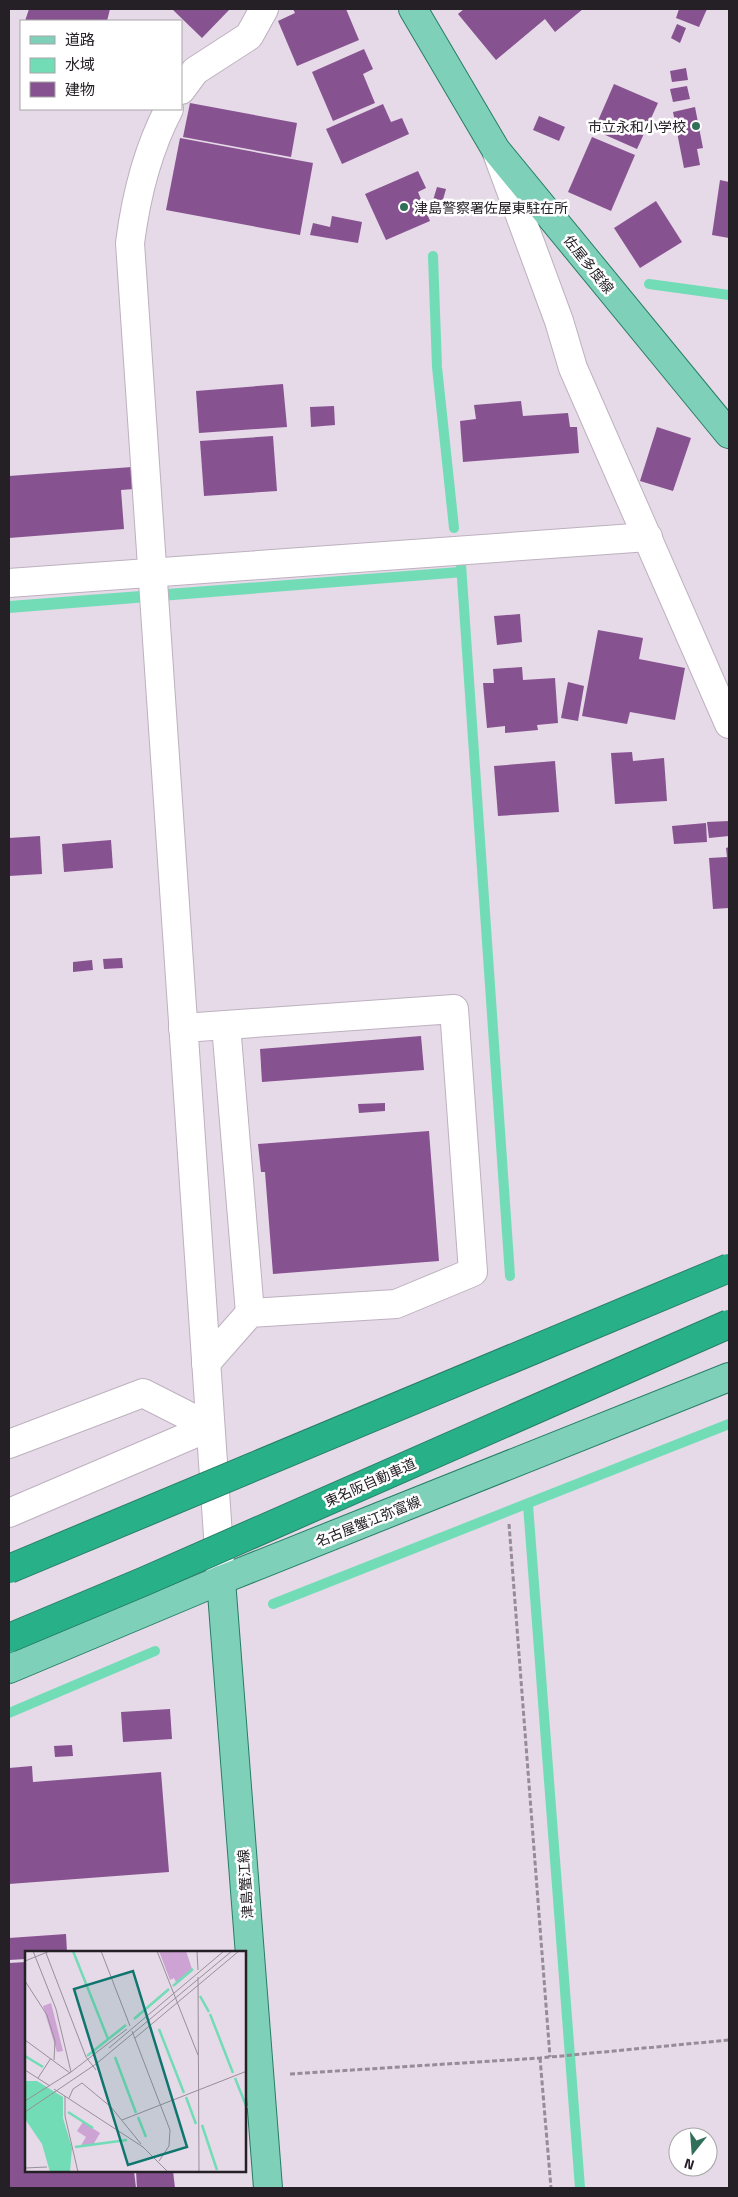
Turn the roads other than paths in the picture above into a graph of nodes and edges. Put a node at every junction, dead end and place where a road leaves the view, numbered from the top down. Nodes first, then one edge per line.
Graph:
1 (264, 9) edge
2 (413, 9) edge
3 (182, 89) edge
4 (168, 110) edge
5 (496, 150) junction
6 (729, 434) edge
7 (648, 537) junction
8 (153, 572) junction
9 (9, 583) edge
10 (729, 724) edge
11 (226, 1025) junction
12 (184, 1028) junction
13 (729, 1268) edge
14 (250, 1313) junction
15 (729, 1324) edge
16 (206, 1363) junction
17 (729, 1377) edge
18 (210, 1427) junction
19 (9, 1444) edge
20 (9, 1513) edge
21 (9, 1569) edge
22 (221, 1580) junction
23 (9, 1638) edge
24 (9, 1668) edge
25 (268, 2188) edge

1 - 3 street
2 - 5 main road, 佐屋多度線
4 - 8 street
5 - 6 main road, 佐屋多度線
5 - 7 street
7 - 8 street
7 - 10 street
8 - 9 street
8 - 12 street
11 - 12 street
11 - 14 street
11 - 14 street
12 - 16 street
13 - 21 highway, bridge
14 - 16 street
15 - 23 highway, 東名阪自動車道, bridge
16 - 18 street
17 - 22 main road, 名古屋蟹江弥富線
18 - 19 street
18 - 20 street
18 - 22 street
22 - 24 main road, 名古屋蟹江弥富線
22 - 25 main road, 津島蟹江線

